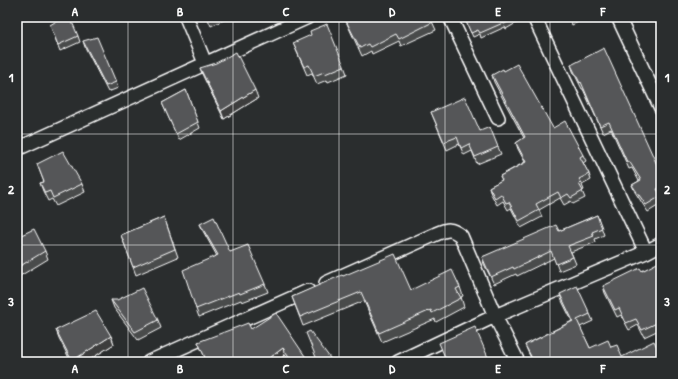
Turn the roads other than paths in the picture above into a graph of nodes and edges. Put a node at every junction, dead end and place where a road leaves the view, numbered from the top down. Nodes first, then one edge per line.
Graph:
1 (186, 17) edge
2 (308, 17) edge
3 (450, 17) edge
4 (534, 17) edge
5 (618, 17) edge
6 (205, 63) junction
7 (661, 108) edge
8 (498, 118) dead end
9 (17, 148) edge
10 (661, 244) edge
11 (646, 252) junction
12 (495, 316) junction
13 (149, 362) edge
14 (398, 362) edge
15 (518, 362) edge

1 - 6 street
2 - 6 street
3 - 8 street
4 - 11 street
5 - 7 street
6 - 9 street
10 - 11 street
11 - 12 street
12 - 13 street
12 - 14 street
12 - 15 street

